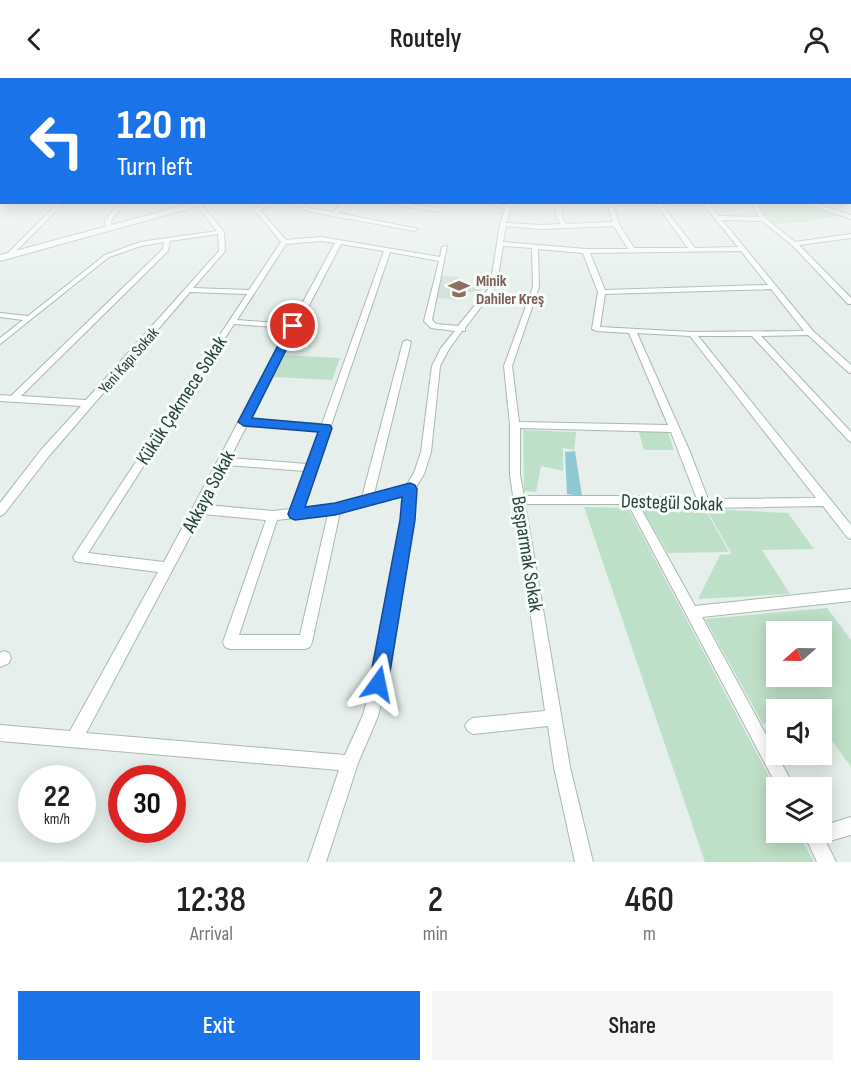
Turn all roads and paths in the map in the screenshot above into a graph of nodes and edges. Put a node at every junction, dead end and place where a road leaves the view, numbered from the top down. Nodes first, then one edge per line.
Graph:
1 (34, 229) edge
2 (114, 229) edge
3 (219, 229) edge
4 (273, 229) edge
5 (502, 229) edge
6 (619, 229) edge
7 (677, 229) edge
8 (726, 229) edge
9 (776, 229) edge
10 (109, 230) joint
11 (221, 232) junction
12 (851, 236) edge
13 (838, 239) junction
14 (167, 240) junction
15 (284, 242) junction
16 (339, 242) junction
17 (500, 244) junction
18 (794, 244) junction
19 (535, 246) junction
20 (851, 246) edge
21 (445, 247) dead end
22 (741, 249) junction
23 (387, 250) junction
24 (586, 250) junction
25 (632, 250) junction
26 (693, 250) junction
27 (4, 257) edge
28 (441, 259) junction
29 (773, 287) junction
30 (189, 290) junction
31 (252, 292) junction
32 (602, 292) junction
33 (851, 302) edge
34 (0, 315) edge
35 (30, 318) junction
36 (232, 322) junction
37 (293, 326) junction
38 (462, 329) junction
39 (632, 332) junction
40 (810, 333) junction
41 (692, 334) junction
42 (755, 334) junction
43 (0, 342) edge
44 (407, 342) dead end
45 (851, 370) edge
46 (0, 399) edge
47 (13, 399) junction
48 (90, 403) junction
49 (244, 422) junction
50 (516, 425) junction
51 (325, 428) junction
52 (675, 429) junction
53 (851, 438) edge
54 (224, 461) junction
55 (311, 468) junction
56 (410, 489) junction
57 (519, 500) junction
58 (630, 500) junction
59 (367, 501) junction
60 (826, 502) junction
61 (704, 504) junction
62 (199, 509) junction
63 (335, 509) junction
64 (0, 511) edge
65 (295, 514) junction
66 (273, 516) junction
67 (851, 534) edge
68 (166, 568) junction
69 (851, 595) edge
70 (693, 612) junction
71 (555, 718) junction
72 (473, 726) dead end
73 (0, 733) edge
74 (74, 739) junction
75 (350, 763) junction
76 (781, 777) edge
77 (851, 826) edge
78 (832, 830) edge
79 (817, 843) edge
80 (317, 862) edge
81 (584, 862) edge
82 (827, 862) edge

1 - 27 street
2 - 10 main road
3 - 11 street
4 - 15 street
5 - 17 street
6 - 25 street
7 - 26 street
8 - 22 street
9 - 18 street
10 - 27 main road
11 - 14 street
11 - 30 street, Yeni Kapı Sokak
12 - 13 street
13 - 18 street
13 - 20 street
14 - 35 street
14 - 47 street
15 - 16 street
15 - 31 street, Kükük Çekmece Sokak
16 - 23 street
16 - 37 street, Akkaya Sokak
17 - 19 street
17 - 38 street
18 - 33 street
19 - 24 street
19 - 50 street, Beşparmak Sokak
21 - 28 street
22 - 26 street
22 - 29 street
23 - 28 street
23 - 51 street
24 - 25 street
24 - 32 street
25 - 26 street
28 - 38 street
29 - 32 street
29 - 40 street
30 - 31 street
30 - 48 street, Yeni Kapı Sokak
31 - 36 street, Kükük Çekmece Sokak
32 - 39 street
34 - 35 street
35 - 43 street
36 - 37 street
36 - 68 street, Kükük Çekmece Sokak
37 - 49 street, Akkaya Sokak
38 - 56 street
39 - 41 street
39 - 52 street
40 - 42 street
40 - 45 street
41 - 42 street
41 - 60 street
42 - 53 street
44 - 59 street
46 - 47 street
47 - 48 street
48 - 64 street, Yeni Kapı Sokak
49 - 51 street
49 - 54 street, Akkaya Sokak
50 - 52 street
50 - 57 street, Beşparmak Sokak
51 - 55 street
52 - 61 street
54 - 55 street
54 - 62 street, Akkaya Sokak
55 - 65 street
56 - 59 street
56 - 75 street
57 - 58 street, Destegül Sokak
57 - 71 street, Beşparmak Sokak
58 - 61 street, Destegül Sokak
58 - 70 street
59 - 63 street
60 - 61 street, Destegül Sokak
60 - 67 street
62 - 66 street
62 - 68 street, Akkaya Sokak
63 - 65 street
63 - 66 street
65 - 66 street
68 - 74 street, Akkaya Sokak
69 - 70 street
70 - 76 street
71 - 72 street
71 - 81 street, Beşparmak Sokak
73 - 74 street
74 - 75 street
75 - 80 street
77 - 78 street
79 - 82 street

